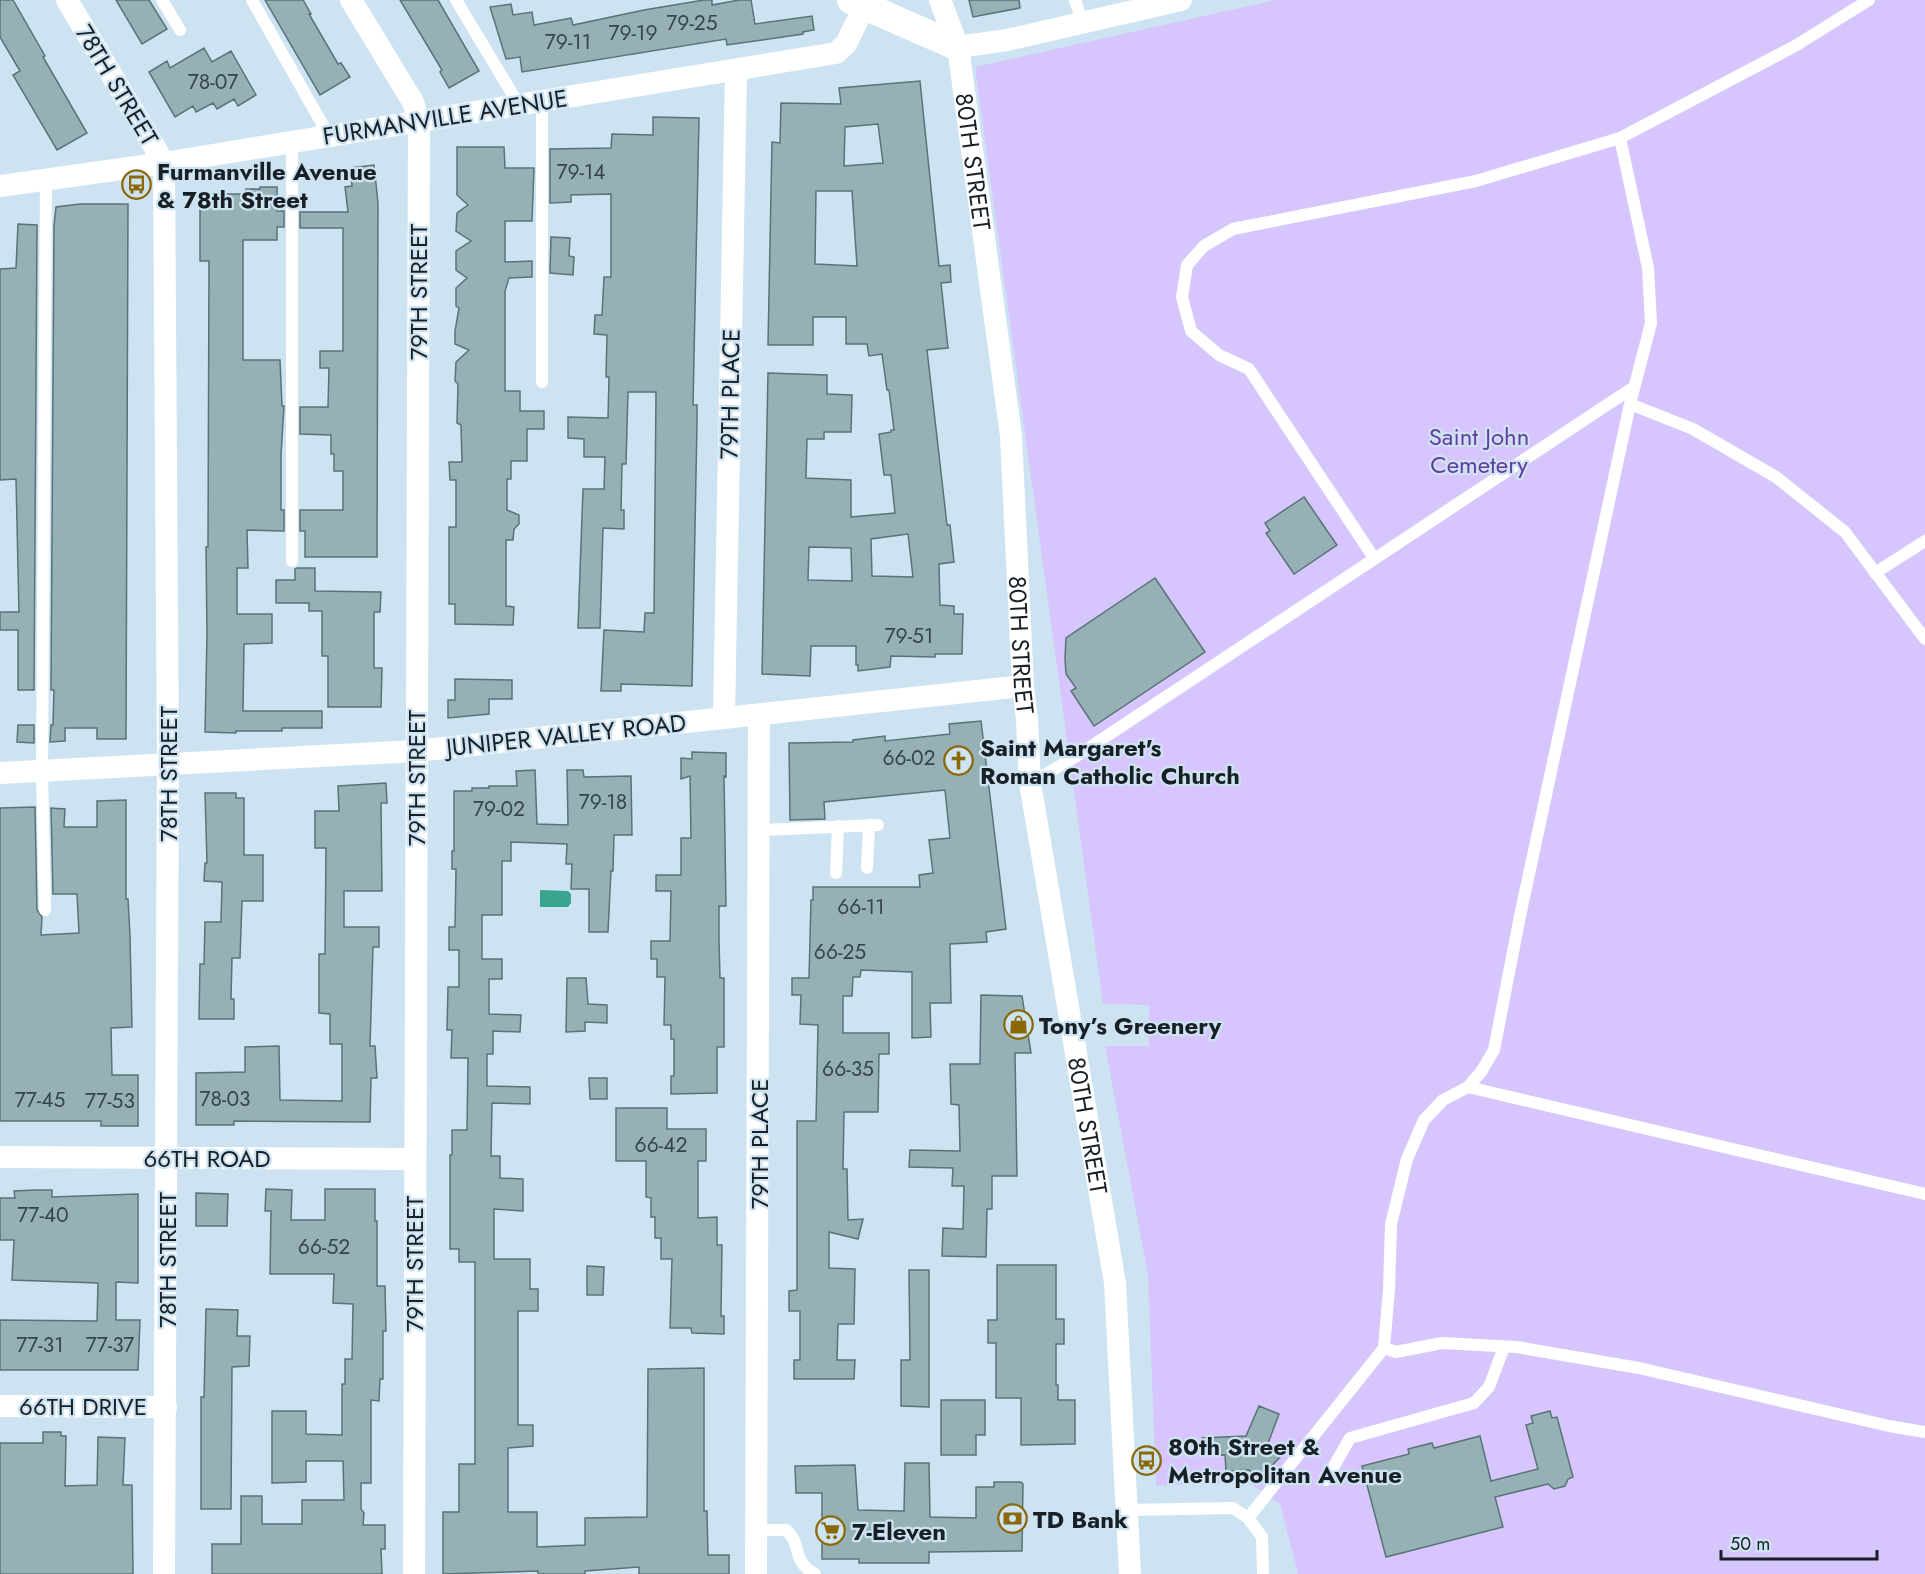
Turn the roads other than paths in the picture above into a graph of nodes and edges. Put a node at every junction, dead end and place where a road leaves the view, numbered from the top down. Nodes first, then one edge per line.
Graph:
1 (66, 0) edge
2 (162, 0) edge
3 (252, 0) edge
4 (351, 0) edge
5 (456, 0) edge
6 (940, 0) edge
7 (1075, 0) edge
8 (1181, 0) edge
9 (1869, 0) edge
10 (857, 3) edge
11 (1083, 24) junction
12 (180, 30) dead end
13 (958, 47) junction
14 (736, 70) junction
15 (542, 102) junction
16 (519, 105) junction
17 (419, 122) junction
18 (330, 136) junction
19 (1620, 138) junction
20 (292, 142) junction
21 (164, 163) junction
22 (46, 180) junction
23 (0, 186) edge
24 (542, 382) dead end
25 (1634, 387) junction
26 (1630, 404) junction
27 (1925, 541) edge
28 (1374, 558) junction
29 (292, 561) dead end
30 (1875, 573) junction
31 (1925, 639) edge
32 (1023, 686) junction
33 (759, 715) junction
34 (724, 718) junction
35 (416, 751) junction
36 (168, 764) junction
37 (42, 771) junction
38 (0, 773) edge
39 (1030, 783) junction
40 (838, 826) junction
41 (760, 830) junction
42 (867, 868) dead end
43 (836, 873) dead end
44 (45, 910) dead end
45 (1468, 1087) junction
46 (0, 1157) edge
47 (167, 1158) junction
48 (414, 1159) junction
49 (1925, 1194) edge
50 (1504, 1347) junction
51 (1384, 1348) junction
52 (0, 1406) edge
53 (166, 1407) junction
54 (1925, 1432) edge
55 (1326, 1480) dead end
56 (1127, 1510) junction
57 (1248, 1518) junction
58 (757, 1530) junction
59 (164, 1574) edge
60 (414, 1574) edge
61 (756, 1574) edge
62 (815, 1574) edge
63 (1130, 1574) edge
64 (1263, 1574) edge

1 - 21 street, 78TH STREET
2 - 12 lane
3 - 18 lane
4 - 17 street, 79TH STREET
5 - 16 lane
6 - 13 street, 80TH STREET
7 - 11 lane
8 - 11 street
9 - 19 lane
10 - 13 street
10 - 14 street, FURMANVILLE AVENUE
11 - 13 street
13 - 32 street, 80TH STREET
14 - 15 street, FURMANVILLE AVENUE
14 - 34 street, 79TH PLACE
15 - 16 street, FURMANVILLE AVENUE
15 - 24 lane
16 - 17 street, FURMANVILLE AVENUE
17 - 18 street, FURMANVILLE AVENUE
17 - 35 street, 79TH STREET
18 - 20 street, FURMANVILLE AVENUE
19 - 25 lane
19 - 28 lane
20 - 21 street, FURMANVILLE AVENUE
20 - 29 lane
21 - 22 street, FURMANVILLE AVENUE
21 - 36 street, 78TH STREET
22 - 23 street, FURMANVILLE AVENUE
22 - 37 lane
25 - 26 lane
25 - 28 lane
26 - 30 lane
26 - 45 lane
27 - 30 lane
28 - 39 lane
30 - 31 lane
32 - 33 street, JUNIPER VALLEY ROAD
32 - 39 street, 80TH STREET
33 - 34 street, JUNIPER VALLEY ROAD
33 - 41 street, 79TH PLACE
34 - 35 street, JUNIPER VALLEY ROAD
35 - 36 street, JUNIPER VALLEY ROAD
35 - 48 street, 79TH STREET
36 - 37 street, JUNIPER VALLEY ROAD
36 - 47 street, 78TH STREET
37 - 38 street, JUNIPER VALLEY ROAD
37 - 44 lane
39 - 56 street, 80TH STREET
40 - 41 lane
40 - 42 lane
40 - 43 lane
41 - 58 street, 79TH PLACE
45 - 49 lane
45 - 51 lane
46 - 47 street, 66TH ROAD
47 - 48 street, 66TH ROAD
47 - 53 street, 78TH STREET
48 - 60 street, 79TH STREET
50 - 51 lane
50 - 54 lane
50 - 55 lane
51 - 57 lane
52 - 53 street, 66TH DRIVE
53 - 59 street, 78TH STREET
56 - 57 lane
56 - 63 street, 80TH STREET
57 - 64 lane
58 - 61 street, 79TH PLACE
58 - 62 lane

